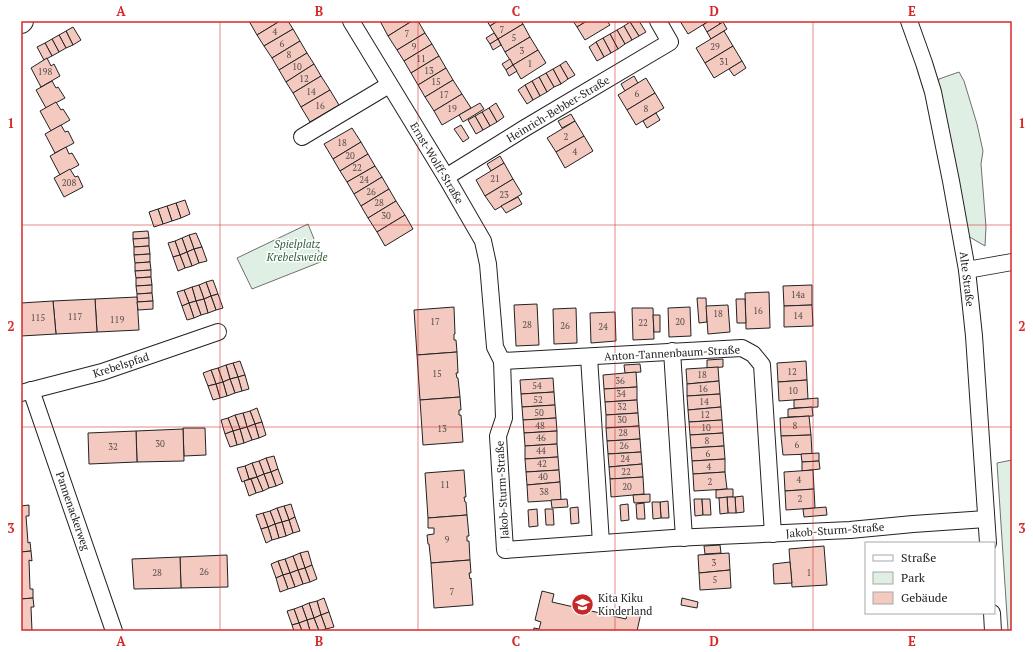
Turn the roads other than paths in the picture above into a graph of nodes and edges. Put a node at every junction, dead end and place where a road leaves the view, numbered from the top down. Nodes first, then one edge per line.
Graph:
1 (351, 21) edge
2 (658, 21) edge
3 (909, 21) edge
4 (389, 85) junction
5 (302, 137) dead end
6 (446, 177) junction
7 (483, 241) joint
8 (1012, 262) edge
9 (967, 270) junction
10 (218, 332) dead end
11 (672, 351) junction
12 (589, 357) junction
13 (502, 361) junction
14 (26, 392) edge
15 (986, 519) junction
16 (773, 534) junction
17 (684, 538) junction
18 (988, 542) edge
19 (601, 543) junction
20 (992, 614) edge
21 (114, 631) edge
22 (993, 631) edge

1 - 4 street, Ernst-Wolff-Straße
2 - 6 street, Heinrich-Bebber-Straße
3 - 9 street, Alte Straße
4 - 5 street
4 - 6 street, Ernst-Wolff-Straße
6 - 7 street, Ernst-Wolff-Straße
7 - 13 street, Jakob-Sturm-Straße
8 - 9 street
9 - 15 street, Alte Straße
10 - 14 street, Krebelspfad
11 - 12 street, Anton-Tannenbaum-Straße
11 - 16 street, Anton-Tannenbaum-Straße
11 - 17 street
12 - 13 street, Anton-Tannenbaum-Straße
12 - 19 street
13 - 19 street, Jakob-Sturm-Straße
14 - 21 street, Pannenackerweg
15 - 16 street, Jakob-Sturm-Straße
15 - 18 street, Alte Straße
16 - 17 street, Jakob-Sturm-Straße
17 - 19 street, Jakob-Sturm-Straße
20 - 22 street

